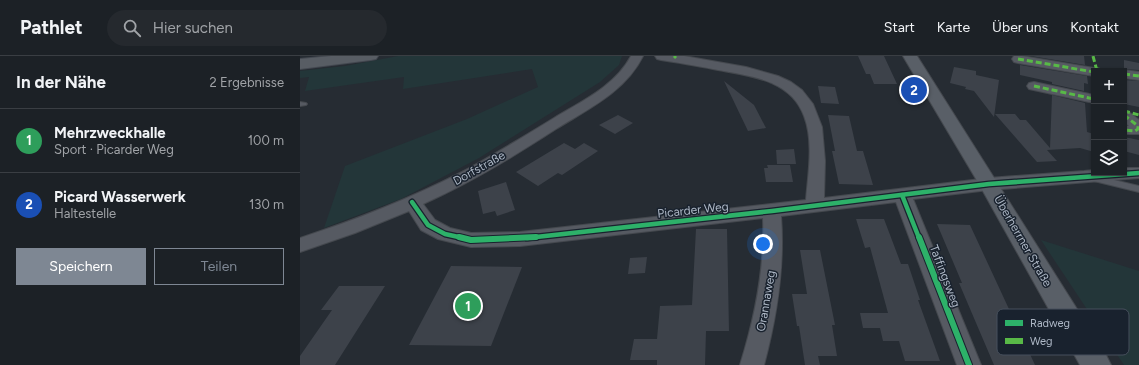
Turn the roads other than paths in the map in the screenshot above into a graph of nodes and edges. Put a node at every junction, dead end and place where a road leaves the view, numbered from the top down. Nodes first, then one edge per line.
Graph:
1 (371, 56) edge
2 (637, 56) edge
3 (661, 56) edge
4 (910, 56) edge
5 (1093, 56) edge
6 (1018, 59) dead end
7 (300, 64) edge
8 (1098, 68) edge
9 (1091, 70) edge
10 (1127, 74) edge
11 (1139, 76) edge
12 (1034, 86) dead end
13 (1091, 98) edge
14 (1127, 112) edge
15 (1139, 114) edge
16 (1127, 117) edge
17 (1127, 130) edge
18 (1139, 174) edge
19 (1084, 176) junction
20 (989, 184) junction
21 (1139, 189) edge
22 (902, 195) junction
23 (412, 202) junction
24 (815, 205) junction
25 (772, 211) junction
26 (300, 245) edge
27 (1063, 309) edge
28 (1090, 355) edge
29 (752, 365) edge
30 (969, 365) edge
31 (1096, 365) edge

1 - 7 main road
2 - 23 street, Dorfstraße
3 - 24 street
4 - 20 main road, Überherrner Straße
5 - 8 street
6 - 9 street
10 - 11 street
12 - 13 street
14 - 15 street
16 - 17 street
18 - 19 street, Picarder Weg
19 - 20 street, Picarder Weg
19 - 21 lane
20 - 22 street, Picarder Weg
20 - 27 main road, Überherrner Straße
22 - 24 street, Picarder Weg
22 - 30 street, Taffingsweg
23 - 25 street, Picarder Weg
23 - 26 street, Dorfstraße
24 - 25 street, Picarder Weg
25 - 29 street, Orannaweg
28 - 31 main road, Überherrner Straße

